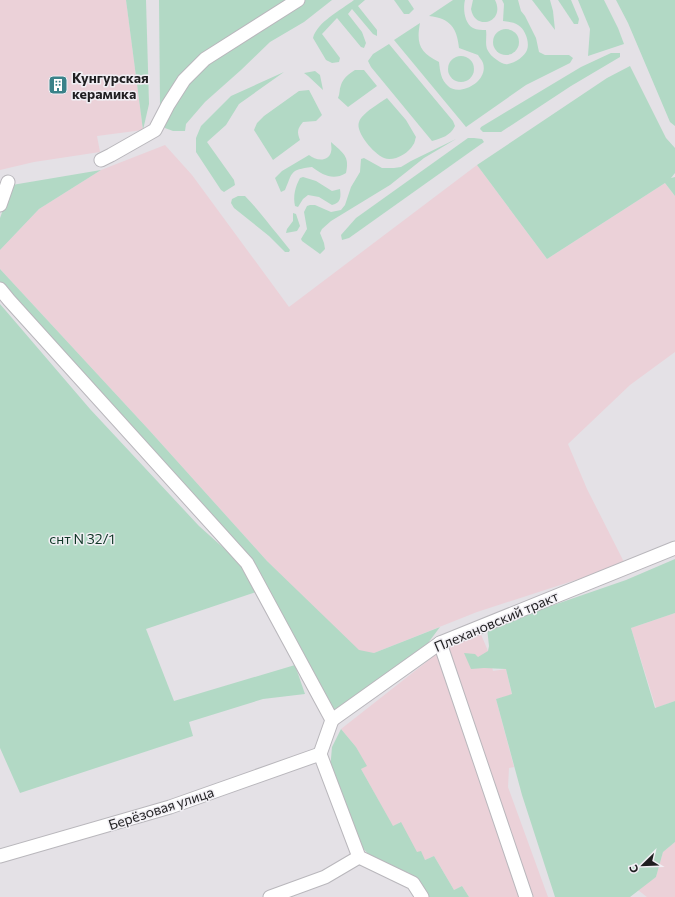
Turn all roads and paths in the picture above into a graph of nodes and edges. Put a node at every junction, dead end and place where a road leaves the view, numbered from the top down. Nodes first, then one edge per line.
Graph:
1 (298, 0) edge
2 (101, 160) dead end
3 (8, 182) dead end
4 (0, 205) edge
5 (0, 289) edge
6 (675, 548) edge
7 (440, 642) junction
8 (332, 720) junction
9 (320, 754) junction
10 (0, 856) edge
11 (359, 857) junction
12 (270, 897) edge
13 (422, 897) edge
14 (526, 897) edge

1 - 2 street
3 - 4 street
5 - 8 street
6 - 7 street, Плехановский тракт
7 - 8 street, Плехановский тракт
7 - 14 street
8 - 9 street
9 - 10 street, Берёзовая улица
9 - 11 street
11 - 12 street
11 - 13 street

